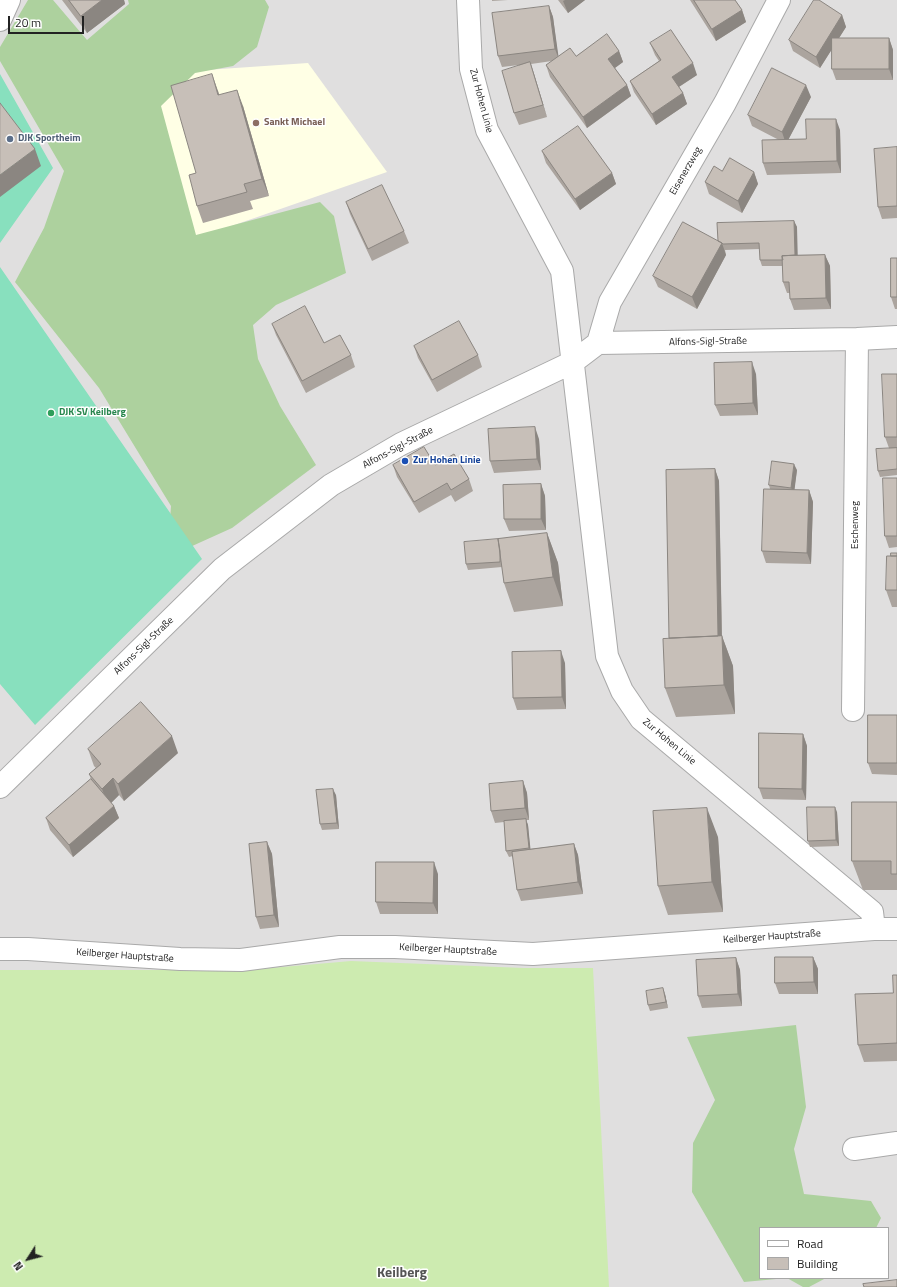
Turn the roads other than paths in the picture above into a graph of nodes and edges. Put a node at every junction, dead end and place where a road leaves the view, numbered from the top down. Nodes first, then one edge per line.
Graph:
1 (10, 0) edge
2 (468, 0) edge
3 (779, 0) edge
4 (0, 20) edge
5 (897, 337) edge
6 (857, 339) junction
7 (598, 343) junction
8 (573, 362) junction
9 (853, 710) dead end
10 (0, 787) edge
11 (874, 929) junction
12 (897, 929) edge
13 (0, 949) edge
14 (897, 1143) edge
15 (854, 1149) dead end

1 - 4 street
2 - 8 street, Zur Hohen Linie
3 - 7 street, Eisenerzweg
5 - 6 street, Alfons-Sigl-Straße
6 - 7 street, Alfons-Sigl-Straße
6 - 9 street, Eschenweg
7 - 8 street, Alfons-Sigl-Straße
8 - 10 street, Alfons-Sigl-Straße
8 - 11 street, Zur Hohen Linie
11 - 12 street, Keilberger Hauptstraße
11 - 13 street, Keilberger Hauptstraße
14 - 15 street

